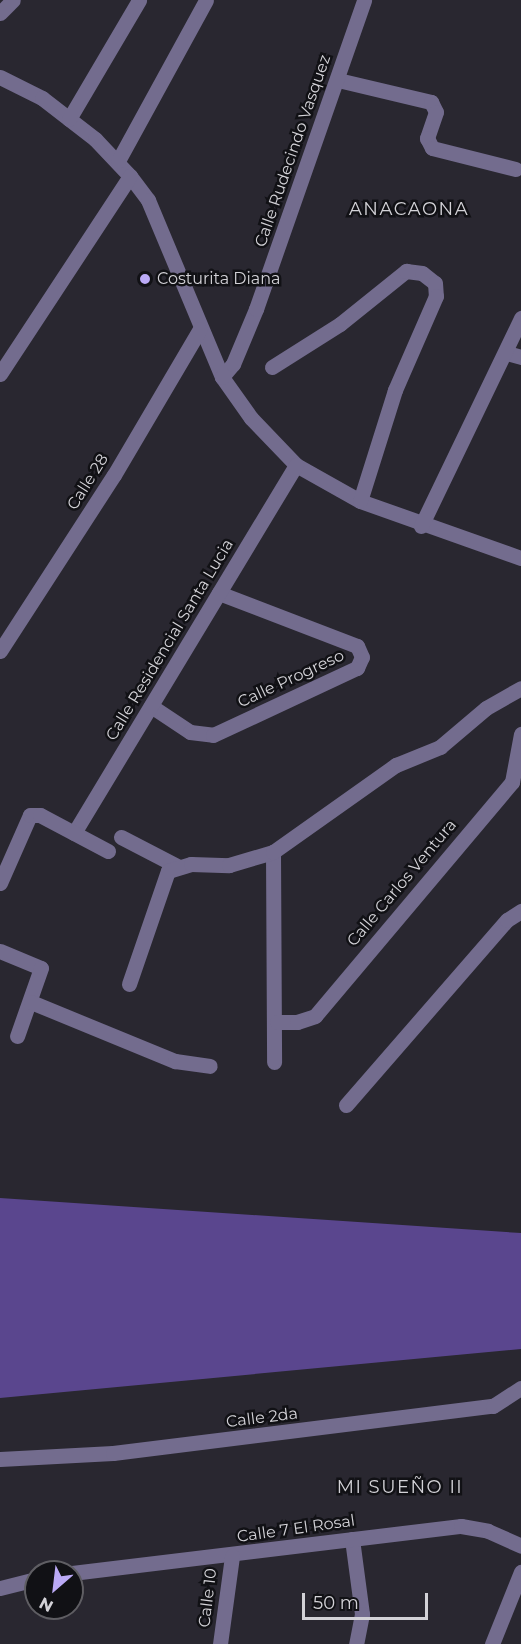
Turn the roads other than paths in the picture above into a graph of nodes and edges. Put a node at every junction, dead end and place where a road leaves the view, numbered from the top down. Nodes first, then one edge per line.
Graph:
1 (13, 0) edge
2 (139, 0) edge
3 (206, 0) edge
4 (364, 0) edge
5 (0, 13) edge
6 (0, 77) edge
7 (338, 80) junction
8 (69, 119) junction
9 (118, 161) junction
10 (515, 169) dead end
11 (130, 176) junction
12 (521, 318) edge
13 (200, 328) junction
14 (514, 355) edge
15 (272, 366) dead end
16 (0, 374) edge
17 (222, 377) junction
18 (296, 465) junction
19 (360, 501) junction
20 (421, 526) junction
21 (521, 558) edge
22 (219, 593) junction
23 (0, 651) edge
24 (521, 688) edge
25 (151, 706) junction
26 (521, 734) edge
27 (74, 833) junction
28 (121, 837) dead end
29 (108, 851) dead end
30 (273, 852) junction
31 (177, 866) junction
32 (0, 883) edge
33 (521, 911) edge
34 (0, 951) edge
35 (129, 984) dead end
36 (31, 1002) junction
37 (277, 1022) junction
38 (17, 1036) dead end
39 (274, 1062) dead end
40 (210, 1066) dead end
41 (346, 1105) dead end
42 (521, 1388) edge
43 (0, 1459) edge
44 (352, 1539) junction
45 (521, 1546) edge
46 (232, 1556) junction
47 (84, 1572) edge
48 (519, 1581) edge
49 (24, 1582) edge
50 (0, 1588) edge
51 (220, 1644) edge
52 (356, 1644) edge
53 (492, 1644) edge

1 - 5 street
2 - 8 street
3 - 9 street
4 - 7 street, Calle Rudecindo Vasquez
6 - 8 street
7 - 10 street
7 - 17 street, Calle Rudecindo Vasquez
8 - 9 street
9 - 11 street
11 - 13 street
11 - 16 street
12 - 14 street
13 - 17 street
13 - 23 street, Calle 28
14 - 20 street
15 - 19 street
17 - 18 street
18 - 19 street
18 - 22 street, Calle Residencial Santa Lucia
19 - 20 street
20 - 21 street
22 - 25 street, Calle Residencial Santa Lucia
22 - 25 street, Calle Progreso
24 - 30 street
25 - 27 street, Calle Residencial Santa Lucia
26 - 37 street, Calle Carlos Ventura
27 - 29 street
27 - 32 street
28 - 31 street
30 - 31 street
30 - 37 street
31 - 35 street
33 - 41 street
34 - 36 street
36 - 38 street
36 - 40 street
37 - 39 street
42 - 43 street, Calle 2da
44 - 45 street, Calle 7 El Rosal
44 - 46 street, Calle 7 El Rosal
44 - 52 street
46 - 47 street, Calle 7 El Rosal
46 - 51 street, Calle 10
48 - 53 street
49 - 50 street

